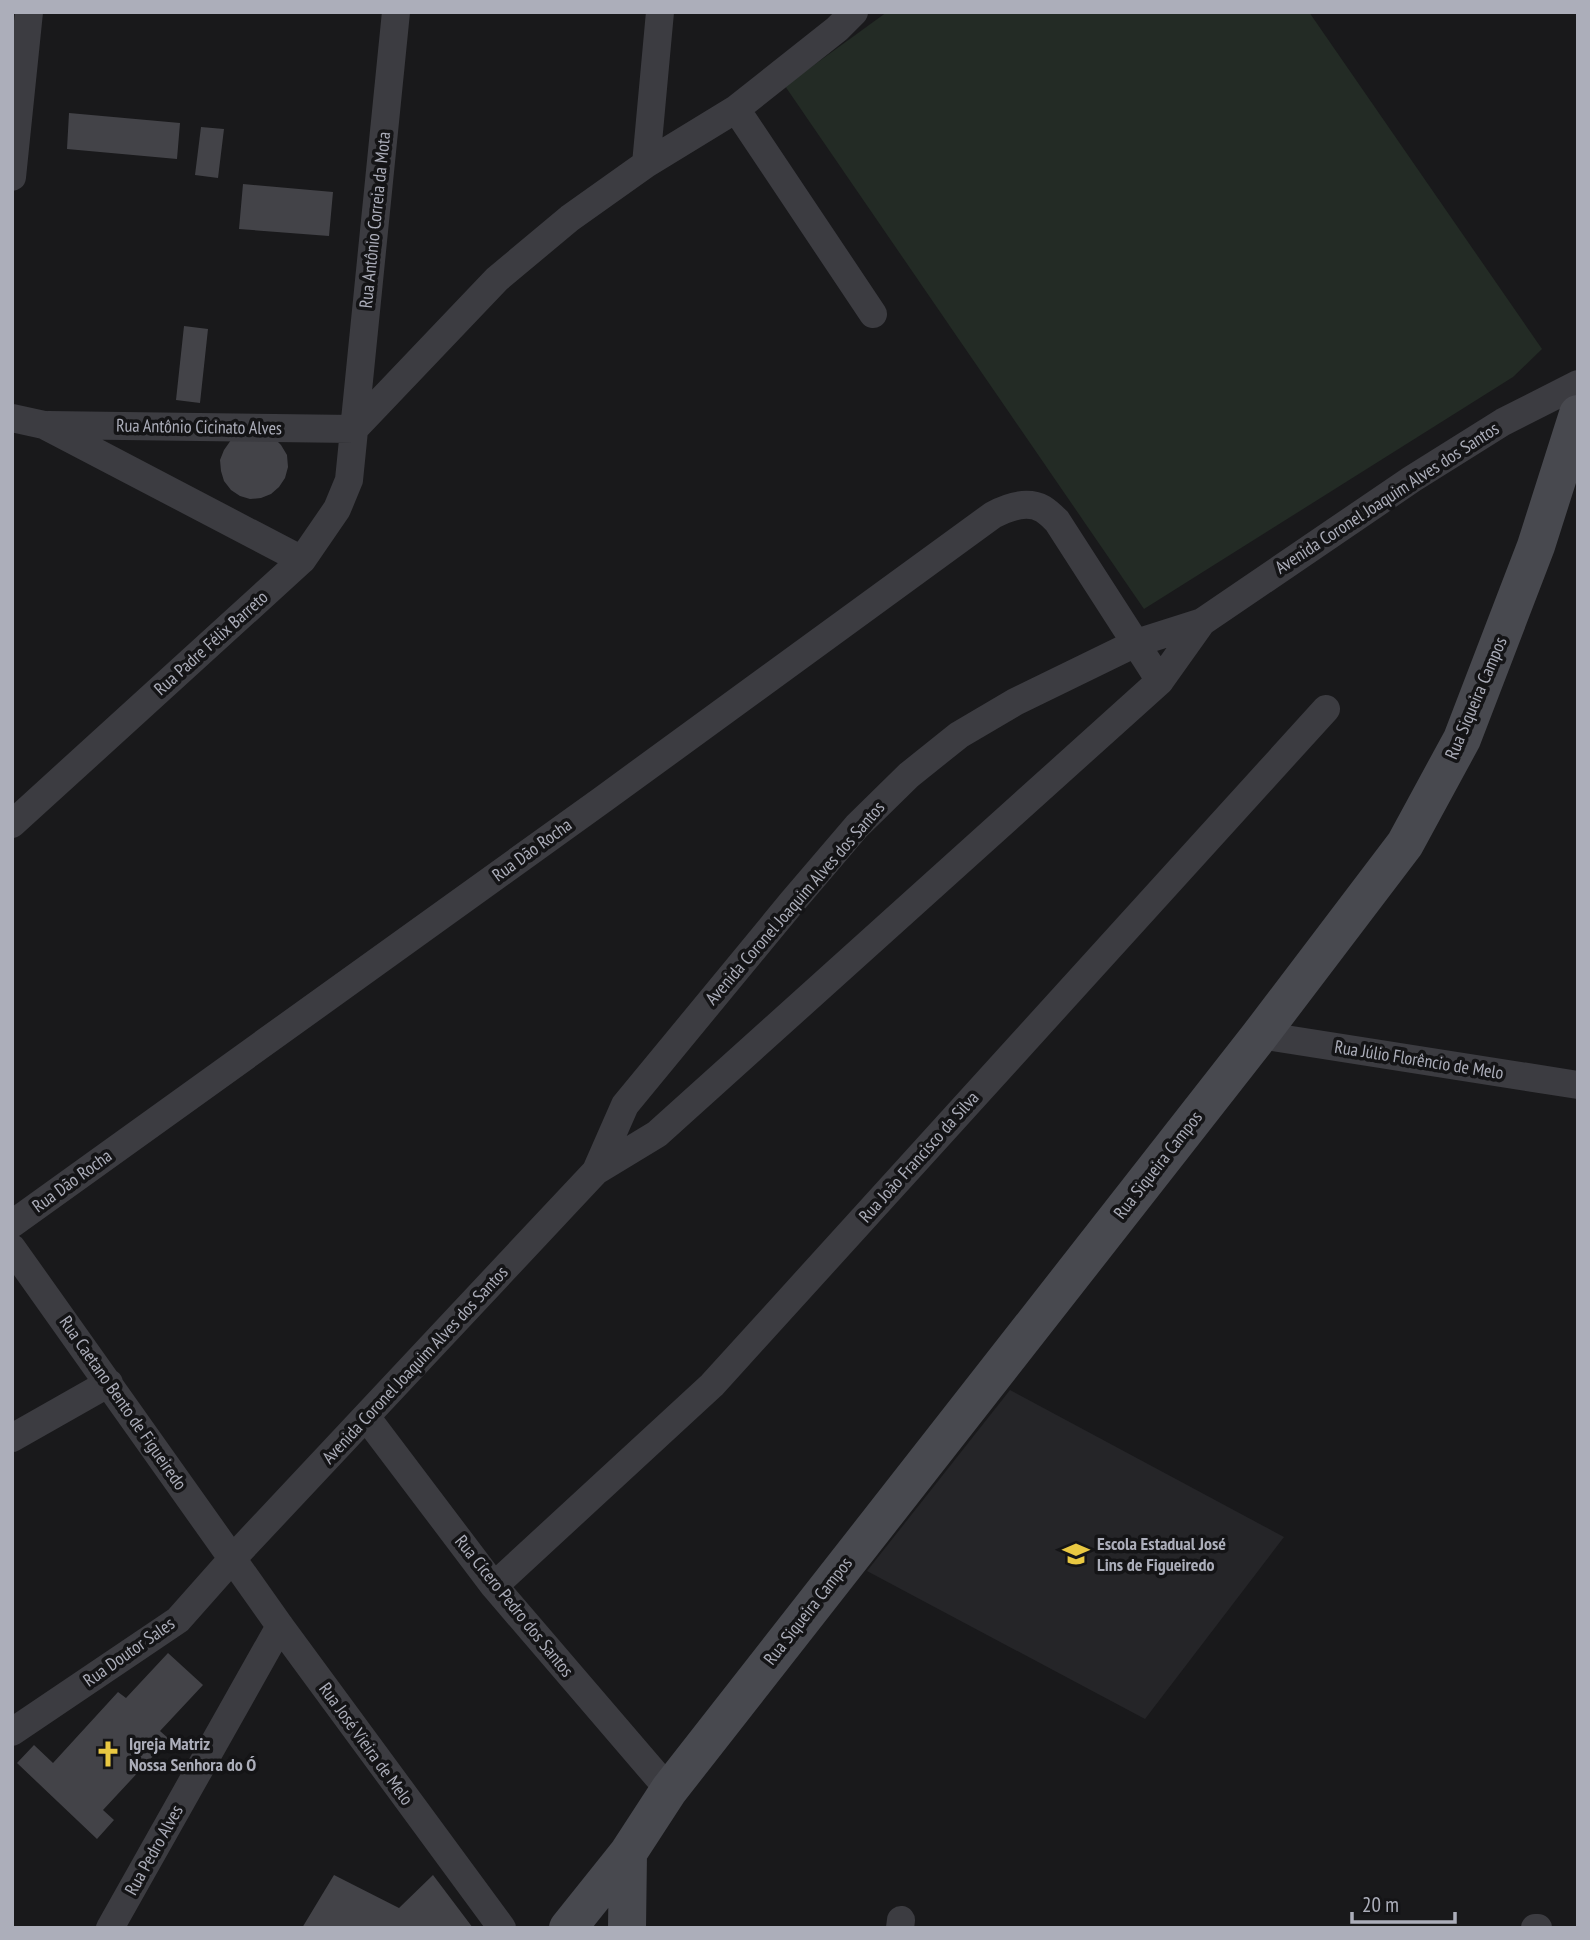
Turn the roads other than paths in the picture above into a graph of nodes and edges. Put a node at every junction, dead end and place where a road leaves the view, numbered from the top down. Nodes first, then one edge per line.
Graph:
1 (29, 12) edge
2 (397, 12) edge
3 (660, 12) edge
4 (854, 12) edge
5 (736, 109) junction
6 (646, 164) junction
7 (13, 169) edge
8 (873, 314) dead end
9 (1578, 384) edge
10 (1578, 414) edge
11 (12, 418) edge
12 (44, 425) junction
13 (354, 429) junction
14 (302, 560) junction
15 (1202, 622) junction
16 (1136, 643) junction
17 (1160, 681) junction
18 (1326, 709) dead end
19 (12, 824) edge
20 (1260, 1035) junction
21 (1578, 1085) edge
22 (596, 1171) junction
23 (12, 1224) edge
24 (12, 1248) edge
25 (109, 1383) junction
26 (367, 1418) junction
27 (12, 1438) edge
28 (233, 1558) junction
29 (494, 1586) junction
30 (280, 1626) junction
31 (12, 1732) edge
32 (669, 1790) junction
33 (628, 1853) junction
34 (110, 1928) edge
35 (502, 1928) edge
36 (568, 1928) edge
37 (627, 1928) edge

1 - 7 street
2 - 13 street, Rua Antônio Correia da Mota
3 - 6 street
4 - 5 street
5 - 6 street
5 - 8 street
6 - 13 street
9 - 15 street, Avenida Coronel Joaquim Alves dos Santos
10 - 20 street, Rua Siqueira Campos
11 - 12 street, Rua Antônio Cicinato Alves
12 - 13 street, Rua Antônio Cicinato Alves
12 - 14 street, Rua Antônio Cicinato Alves
13 - 14 street, Rua Padre Félix Barreto
14 - 19 street, Rua Padre Félix Barreto
15 - 16 street, Avenida Coronel Joaquim Alves dos Santos
15 - 17 street, Avenida Coronel Joaquim Alves dos Santos
16 - 17 street
16 - 22 street, Avenida Coronel Joaquim Alves dos Santos
16 - 23 street, Rua Dão Rocha
17 - 22 street, Avenida Coronel Joaquim Alves dos Santos
18 - 29 street, Rua João Francisco da Silva
20 - 21 street, Rua Júlio Florêncio de Melo
20 - 32 street, Rua Siqueira Campos
22 - 26 street, Avenida Coronel Joaquim Alves dos Santos
24 - 25 street, Rua Caetano Bento de Figueiredo
25 - 27 street
25 - 28 street, Rua Caetano Bento de Figueiredo
26 - 28 street, Avenida Coronel Joaquim Alves dos Santos
26 - 29 street, Rua Cícero Pedro dos Santos
28 - 30 street, Rua José Vieira de Melo
28 - 31 street, Rua Doutor Sales
29 - 32 street, Rua Cícero Pedro dos Santos
30 - 34 street, Rua Pedro Alves
30 - 35 street, Rua José Vieira de Melo
32 - 33 street, Rua Siqueira Campos
33 - 36 street, Rua Siqueira Campos
33 - 37 street

